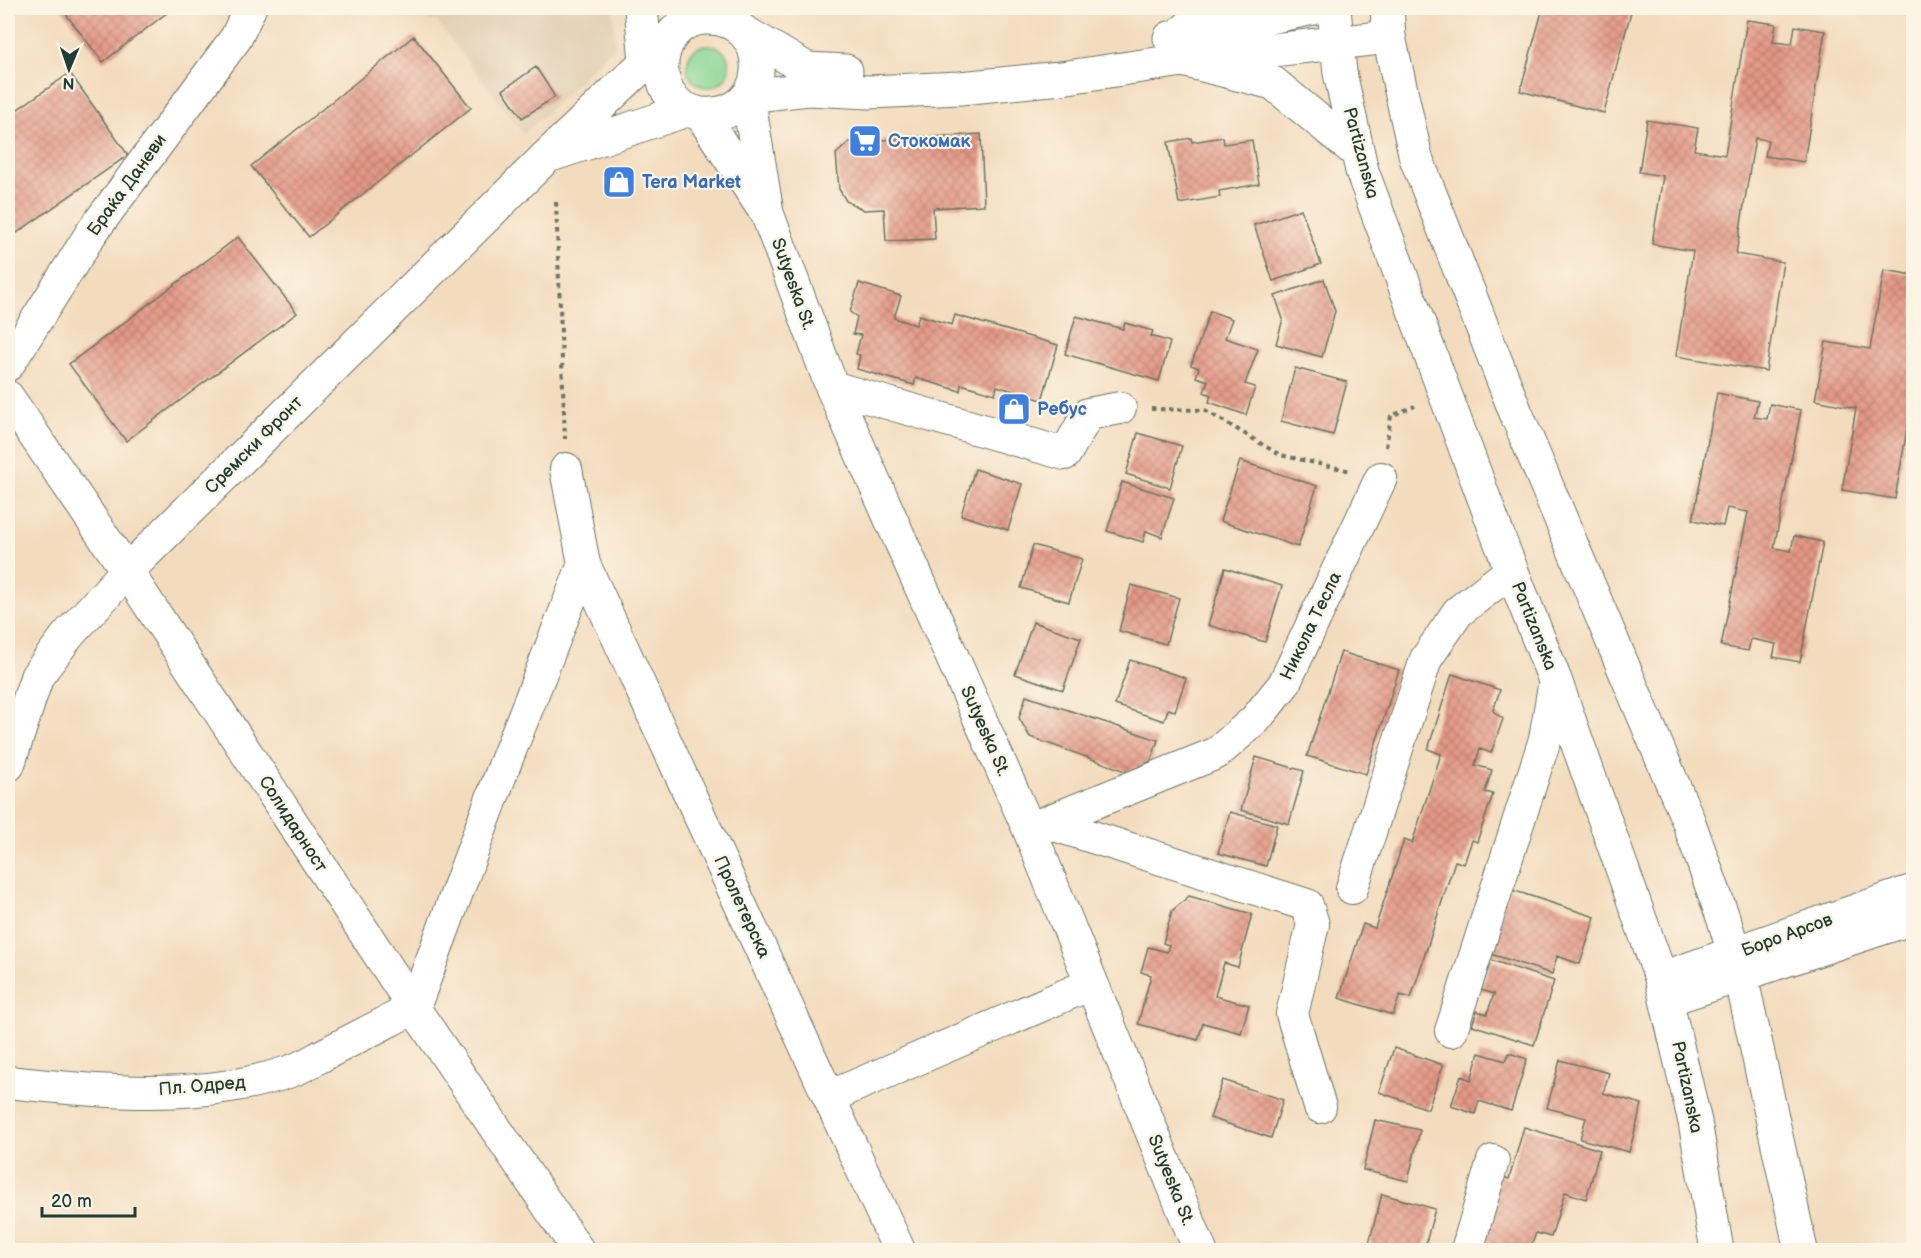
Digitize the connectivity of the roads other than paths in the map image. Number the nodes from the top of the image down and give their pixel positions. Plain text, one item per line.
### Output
1 (250, 8) edge
2 (641, 8) edge
3 (1211, 8) edge
4 (1313, 8) edge
5 (1334, 8) edge
6 (729, 20) edge
7 (1388, 22) edge
8 (1336, 43) junction
9 (1180, 48) junction
10 (656, 52) junction
11 (748, 96) junction
12 (694, 112) junction
13 (1358, 153) junction
14 (547, 156) junction
15 (766, 213) junction
16 (8, 365) edge
17 (832, 387) junction
18 (8, 397) edge
19 (1120, 408) road end
20 (566, 469) road end
21 (1381, 478) road end
22 (584, 564) junction
23 (1512, 570) junction
24 (127, 571) junction
25 (1555, 680) junction
26 (8, 765) edge
27 (1038, 826) junction
28 (1352, 888) dead end
29 (1914, 890) edge
30 (1914, 918) edge
31 (1738, 965) junction
32 (1091, 984) junction
33 (1664, 989) junction
34 (414, 1008) junction
35 (1451, 1031) dead end
36 (9, 1083) edge
37 (828, 1097) junction
38 (1320, 1107) dead end
39 (1493, 1161) dead end
40 (578, 1251) edge
41 (899, 1251) edge
42 (1200, 1251) edge
43 (1467, 1251) edge
44 (1717, 1251) edge
45 (1801, 1251) edge

1 - 16 street, Браќа Даневи
2 - 10 street
3 - 9 street
4 - 9 street
5 - 8 street, Partizanska
6 - 9 street
6 - 10 street
6 - 11 street
7 - 8 street
7 - 31 street
8 - 9 street
8 - 13 street, Partizanska
9 - 11 street
9 - 13 street
10 - 12 street
10 - 14 street, Сремски Фронт
11 - 12 street
11 - 15 street
12 - 14 street
12 - 15 street
13 - 23 street, Partizanska
14 - 24 street, Сремски Фронт
15 - 17 street, Sutyeska St.
17 - 19 street
17 - 27 street, Sutyeska St.
18 - 24 street, Солидарност
20 - 22 street, Пролетерска
21 - 27 street, Никола Тесла
22 - 34 street
22 - 37 street, Пролетерска
23 - 25 street, Partizanska
23 - 28 street
24 - 26 street, Сремски Фронт
24 - 34 street, Солидарност
25 - 33 street, Partizanska
25 - 35 street
27 - 32 street, Sutyeska St.
27 - 38 street
29 - 31 street, Боро Арсов
30 - 31 street, Боро Арсов
31 - 33 street, Боро Арсов
31 - 45 street
32 - 37 street
32 - 42 street, Sutyeska St.
33 - 44 street, Partizanska
34 - 36 street, Пл. Одред
34 - 40 street, Солидарност
37 - 41 street, Пролетерска
39 - 43 street

